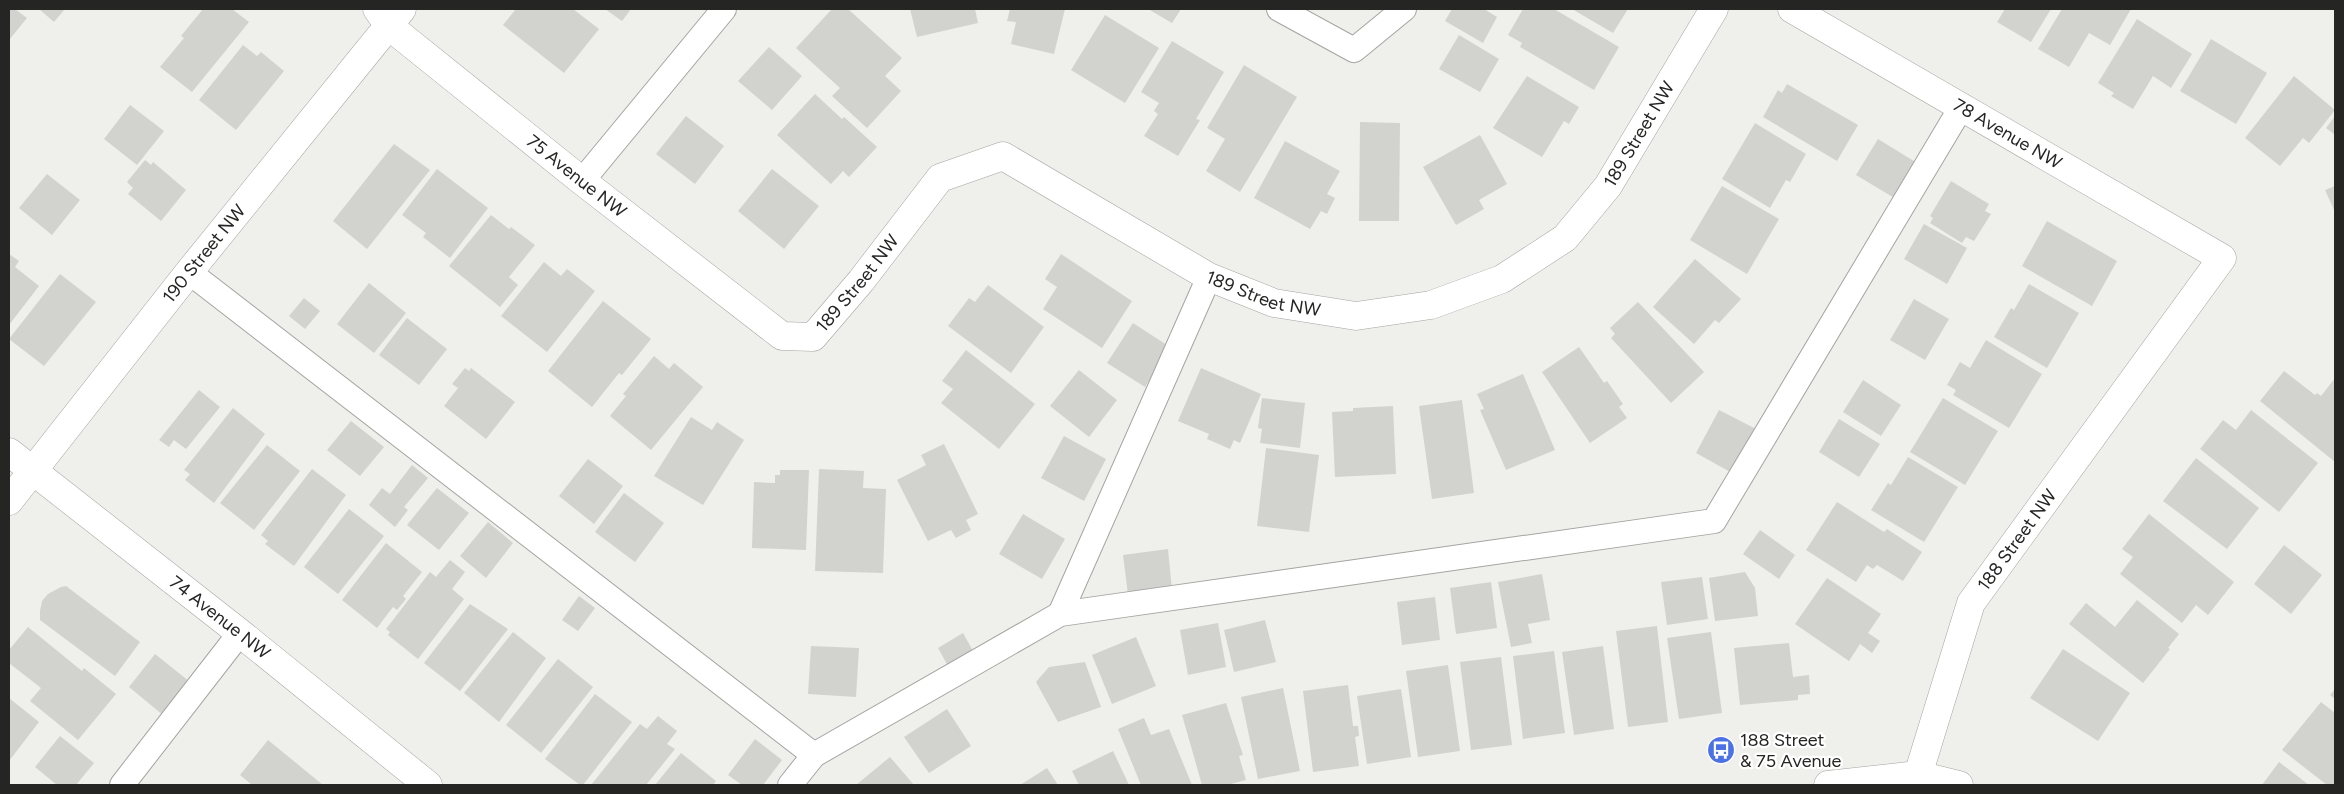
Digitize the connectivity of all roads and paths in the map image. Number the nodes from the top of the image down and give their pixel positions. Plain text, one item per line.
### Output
1 (724, 9) edge
2 (1279, 9) edge
3 (1404, 9) edge
4 (1714, 9) edge
5 (1792, 9) edge
6 (389, 14) edge
7 (1962, 106) junction
8 (582, 181) junction
9 (2222, 258) joint
10 (189, 272) junction
11 (1209, 277) junction
12 (782, 336) joint
13 (9, 452) edge
14 (33, 470) junction
15 (9, 501) edge
16 (1060, 614) junction
17 (240, 634) junction
18 (814, 755) junction
19 (1918, 775) junction
20 (122, 785) edge
21 (428, 785) edge
22 (790, 785) edge
23 (1828, 785) edge
24 (1959, 785) edge

1 - 8 lane
2 - 3 lane
4 - 11 street, 189 Street NW
5 - 7 street, 78 Avenue NW
6 - 8 street, 75 Avenue NW
6 - 10 street, 190 Street NW
7 - 9 street, 78 Avenue NW
7 - 16 lane
8 - 12 street, 75 Avenue NW
9 - 19 street, 188 Street NW
10 - 14 street, 190 Street NW
10 - 18 lane
11 - 12 street, 189 Street NW
11 - 16 lane
13 - 14 street, 74 Avenue NW
14 - 15 street, 190 Street NW
14 - 17 street, 74 Avenue NW
16 - 18 lane
17 - 20 lane
17 - 21 street, 74 Avenue NW
18 - 22 lane
19 - 23 street
19 - 24 street

